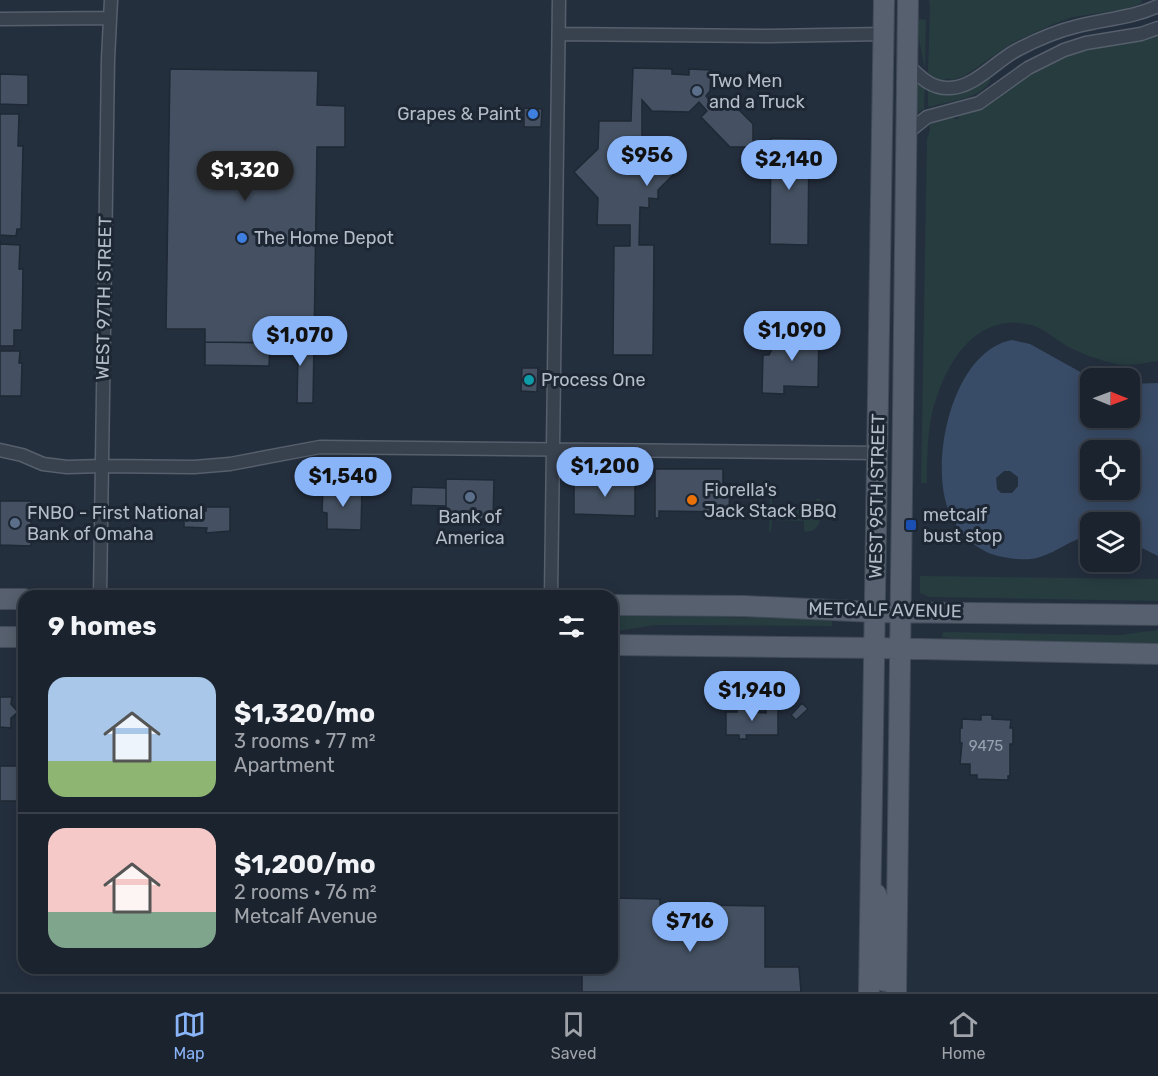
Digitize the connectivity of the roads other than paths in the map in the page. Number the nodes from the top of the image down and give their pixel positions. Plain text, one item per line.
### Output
1 (111, 0) edge
2 (560, 0) edge
3 (884, 0) edge
4 (908, 0) edge
5 (1158, 6) edge
6 (110, 18) junction
7 (0, 19) edge
8 (1158, 28) edge
9 (559, 34) junction
10 (883, 34) junction
11 (1006, 57) junction
12 (907, 64) junction
13 (1017, 75) junction
14 (906, 134) junction
15 (0, 450) edge
16 (552, 450) junction
17 (878, 453) junction
18 (102, 466) junction
19 (100, 590) edge
20 (551, 590) edge
21 (0, 598) edge
22 (18, 599) edge
23 (618, 605) edge
24 (875, 612) junction
25 (901, 612) junction
26 (1158, 615) edge
27 (0, 637) edge
28 (18, 637) edge
29 (618, 645) edge
30 (874, 648) junction
31 (901, 648) junction
32 (1158, 654) edge
33 (869, 881) junction
34 (868, 992) edge
35 (886, 992) edge
36 (896, 992) edge

1 - 6 street, WEST 97TH STREET
2 - 9 street
3 - 10 main road, WEST 95TH STREET
4 - 12 main road, WEST 95TH STREET
5 - 11 street
6 - 7 street
6 - 18 street, WEST 97TH STREET
8 - 13 street
9 - 10 street
9 - 16 street
10 - 17 main road, WEST 95TH STREET
11 - 12 street
11 - 13 street
12 - 14 main road, WEST 95TH STREET
13 - 14 street
14 - 25 main road, WEST 95TH STREET
15 - 18 street
16 - 17 street
16 - 18 street
16 - 20 street
17 - 24 main road, WEST 95TH STREET
18 - 19 street, WEST 97TH STREET
21 - 22 main road
23 - 24 main road, METCALF AVENUE
24 - 25 main road, METCALF AVENUE
24 - 30 main road, WEST 95TH STREET
25 - 26 main road, METCALF AVENUE
25 - 31 main road, WEST 95TH STREET
27 - 28 main road
29 - 30 main road, METCALF AVENUE
30 - 31 main road, METCALF AVENUE
30 - 33 main road, WEST 95TH STREET
31 - 32 main road, METCALF AVENUE
31 - 36 main road, WEST 95TH STREET
33 - 34 main road, WEST 95TH STREET
33 - 35 main road

